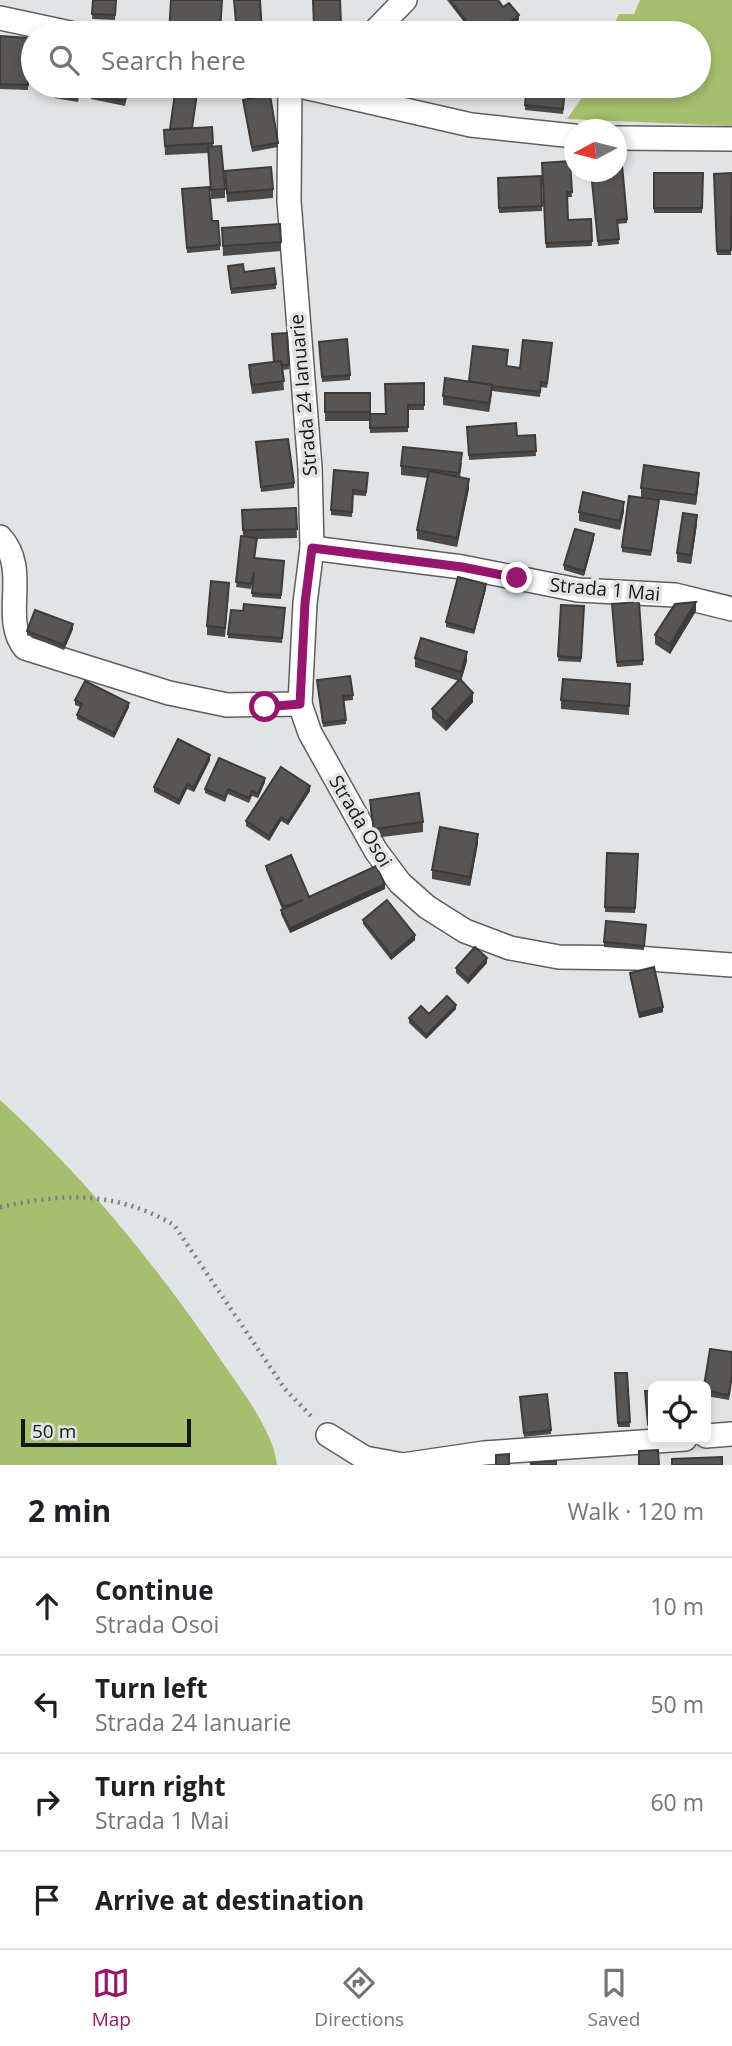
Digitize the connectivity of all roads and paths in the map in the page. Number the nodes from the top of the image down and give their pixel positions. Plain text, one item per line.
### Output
1 (405, 0) edge
2 (0, 18) edge
3 (385, 21) edge
4 (21, 22) edge
5 (290, 98) edge
6 (374, 98) edge
7 (564, 135) edge
8 (627, 138) edge
9 (732, 139) edge
10 (0, 537) edge
11 (312, 548) junction
12 (732, 609) edge
13 (8, 646) edge
14 (300, 704) junction
15 (732, 965) edge
16 (0, 1207) edge
17 (732, 1434) edge
18 (328, 1435) joint
19 (711, 1436) edge
20 (648, 1442) edge

1 - 3 street
2 - 4 street
5 - 11 street, Strada 24 Ianuarie
6 - 7 street
8 - 9 street
10 - 13 street
11 - 12 street, Strada 1 Mai
11 - 14 street, Strada 24 Ianuarie
13 - 14 street
14 - 15 street, Strada Osoi
16 - 18 path
17 - 19 street
18 - 20 street

